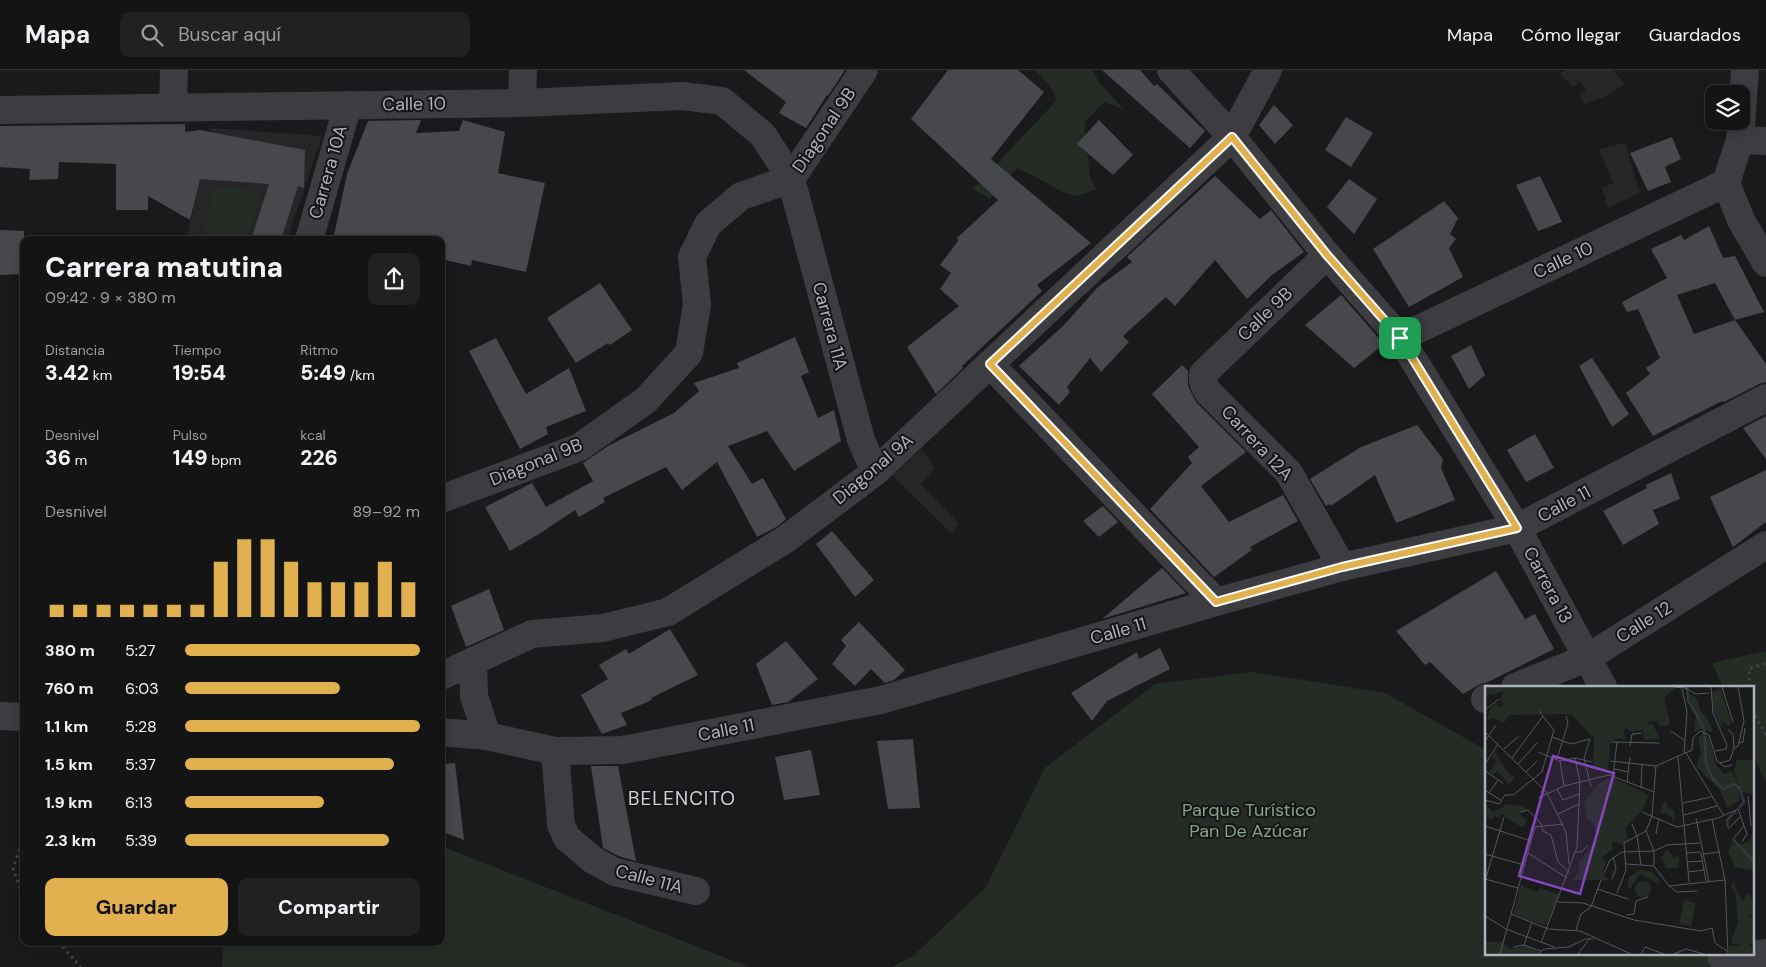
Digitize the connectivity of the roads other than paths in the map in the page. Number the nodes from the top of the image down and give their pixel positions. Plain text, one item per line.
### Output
1 (174, 70) edge
2 (523, 70) edge
3 (864, 70) edge
4 (1171, 70) edge
5 (1268, 70) edge
6 (1745, 70) edge
7 (522, 102) junction
8 (348, 105) junction
9 (173, 107) junction
10 (0, 110) edge
11 (1232, 137) junction
12 (1753, 140) edge
13 (791, 179) junction
14 (1726, 183) junction
15 (310, 236) edge
16 (1327, 255) junction
17 (1766, 263) edge
18 (1400, 338) junction
19 (990, 364) junction
20 (1203, 374) joint
21 (1766, 398) edge
22 (875, 472) junction
23 (445, 498) edge
24 (1517, 528) junction
25 (1766, 545) edge
26 (1342, 567) junction
27 (1216, 602) junction
28 (1587, 658) junction
29 (473, 661) junction
30 (445, 674) edge
31 (1517, 686) edge
32 (1602, 686) edge
33 (0, 716) edge
34 (20, 717) edge
35 (445, 732) edge
36 (487, 736) junction
37 (555, 751) junction
38 (696, 892) dead end
39 (1766, 953) edge
40 (1722, 960) edge

1 - 9 street
2 - 7 street
3 - 13 street, Diagonal 9B
4 - 11 street, Carrera 13
5 - 11 street
6 - 12 street
7 - 8 street, Calle 10
7 - 13 street, Calle 10
8 - 9 street, Calle 10
8 - 15 street, Carrera 10A
9 - 10 street, Calle 10
11 - 16 street, Carrera 13
11 - 19 street, Diagonal 9A
12 - 14 street
13 - 22 street, Carrera 11A
13 - 23 street, Diagonal 9B
14 - 17 street
14 - 18 street, Calle 10
16 - 18 street, Carrera 13
16 - 20 street, Calle 9B
18 - 24 street, Carrera 13
19 - 22 street, Diagonal 9A
19 - 27 street
20 - 26 street, Carrera 12A
21 - 24 street, Calle 11
22 - 29 street, Diagonal 9A
24 - 26 street, Calle 11
24 - 28 street, Carrera 13
25 - 28 street, Calle 12
26 - 27 street, Calle 11
27 - 37 street, Calle 11
28 - 31 street, Calle 12
28 - 32 street, Carrera 13
29 - 30 street, Diagonal 9A
29 - 36 street
33 - 34 street
35 - 36 street, Calle 11
36 - 37 street, Calle 11
37 - 38 street, Calle 11A
39 - 40 street

